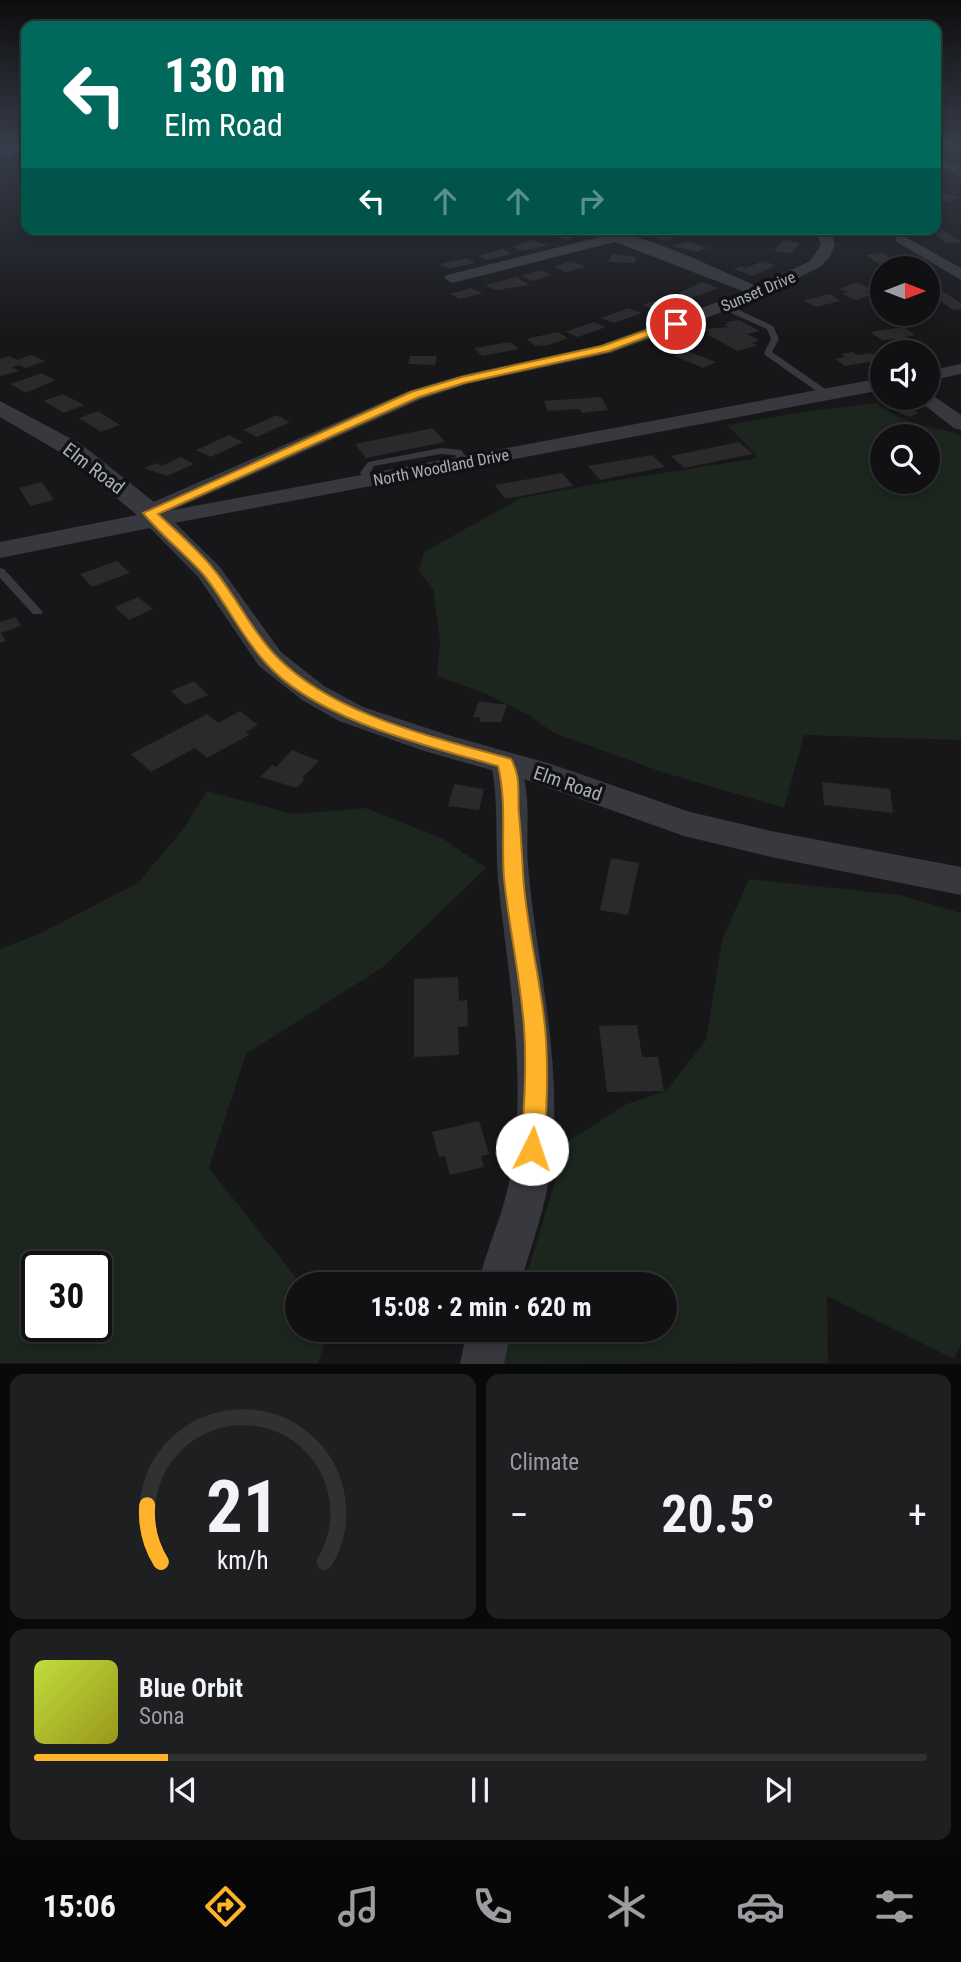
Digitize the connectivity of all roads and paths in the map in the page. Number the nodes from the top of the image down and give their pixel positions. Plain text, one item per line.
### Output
1 (610, 235) edge
2 (825, 235) edge
3 (616, 237) junction
4 (902, 239) dead end
5 (961, 275) edge
6 (452, 278) dead end
7 (758, 292) junction
8 (723, 306) junction
9 (961, 369) edge
10 (940, 373) edge
11 (870, 386) edge
12 (828, 394) junction
13 (0, 408) edge
14 (940, 408) edge
15 (961, 424) edge
16 (153, 516) junction
17 (0, 550) edge
18 (0, 572) edge
19 (37, 612) dead end
20 (505, 763) junction
21 (961, 881) edge
22 (502, 1272) edge
23 (486, 1342) edge
24 (482, 1363) edge

1 - 3 street
2 - 7 street, Sunset Drive
3 - 6 street
3 - 7 street
4 - 5 street
7 - 8 street, Sunset Drive
8 - 12 lane
8 - 16 street, Sunset Drive
9 - 10 street
11 - 12 street, North Woodland Drive
12 - 16 street, North Woodland Drive
13 - 16 street, Elm Road
14 - 15 street
16 - 17 street, North Woodland Drive
16 - 20 street, Elm Road
18 - 19 lane
20 - 21 street, Elm Road
20 - 22 street
23 - 24 street

